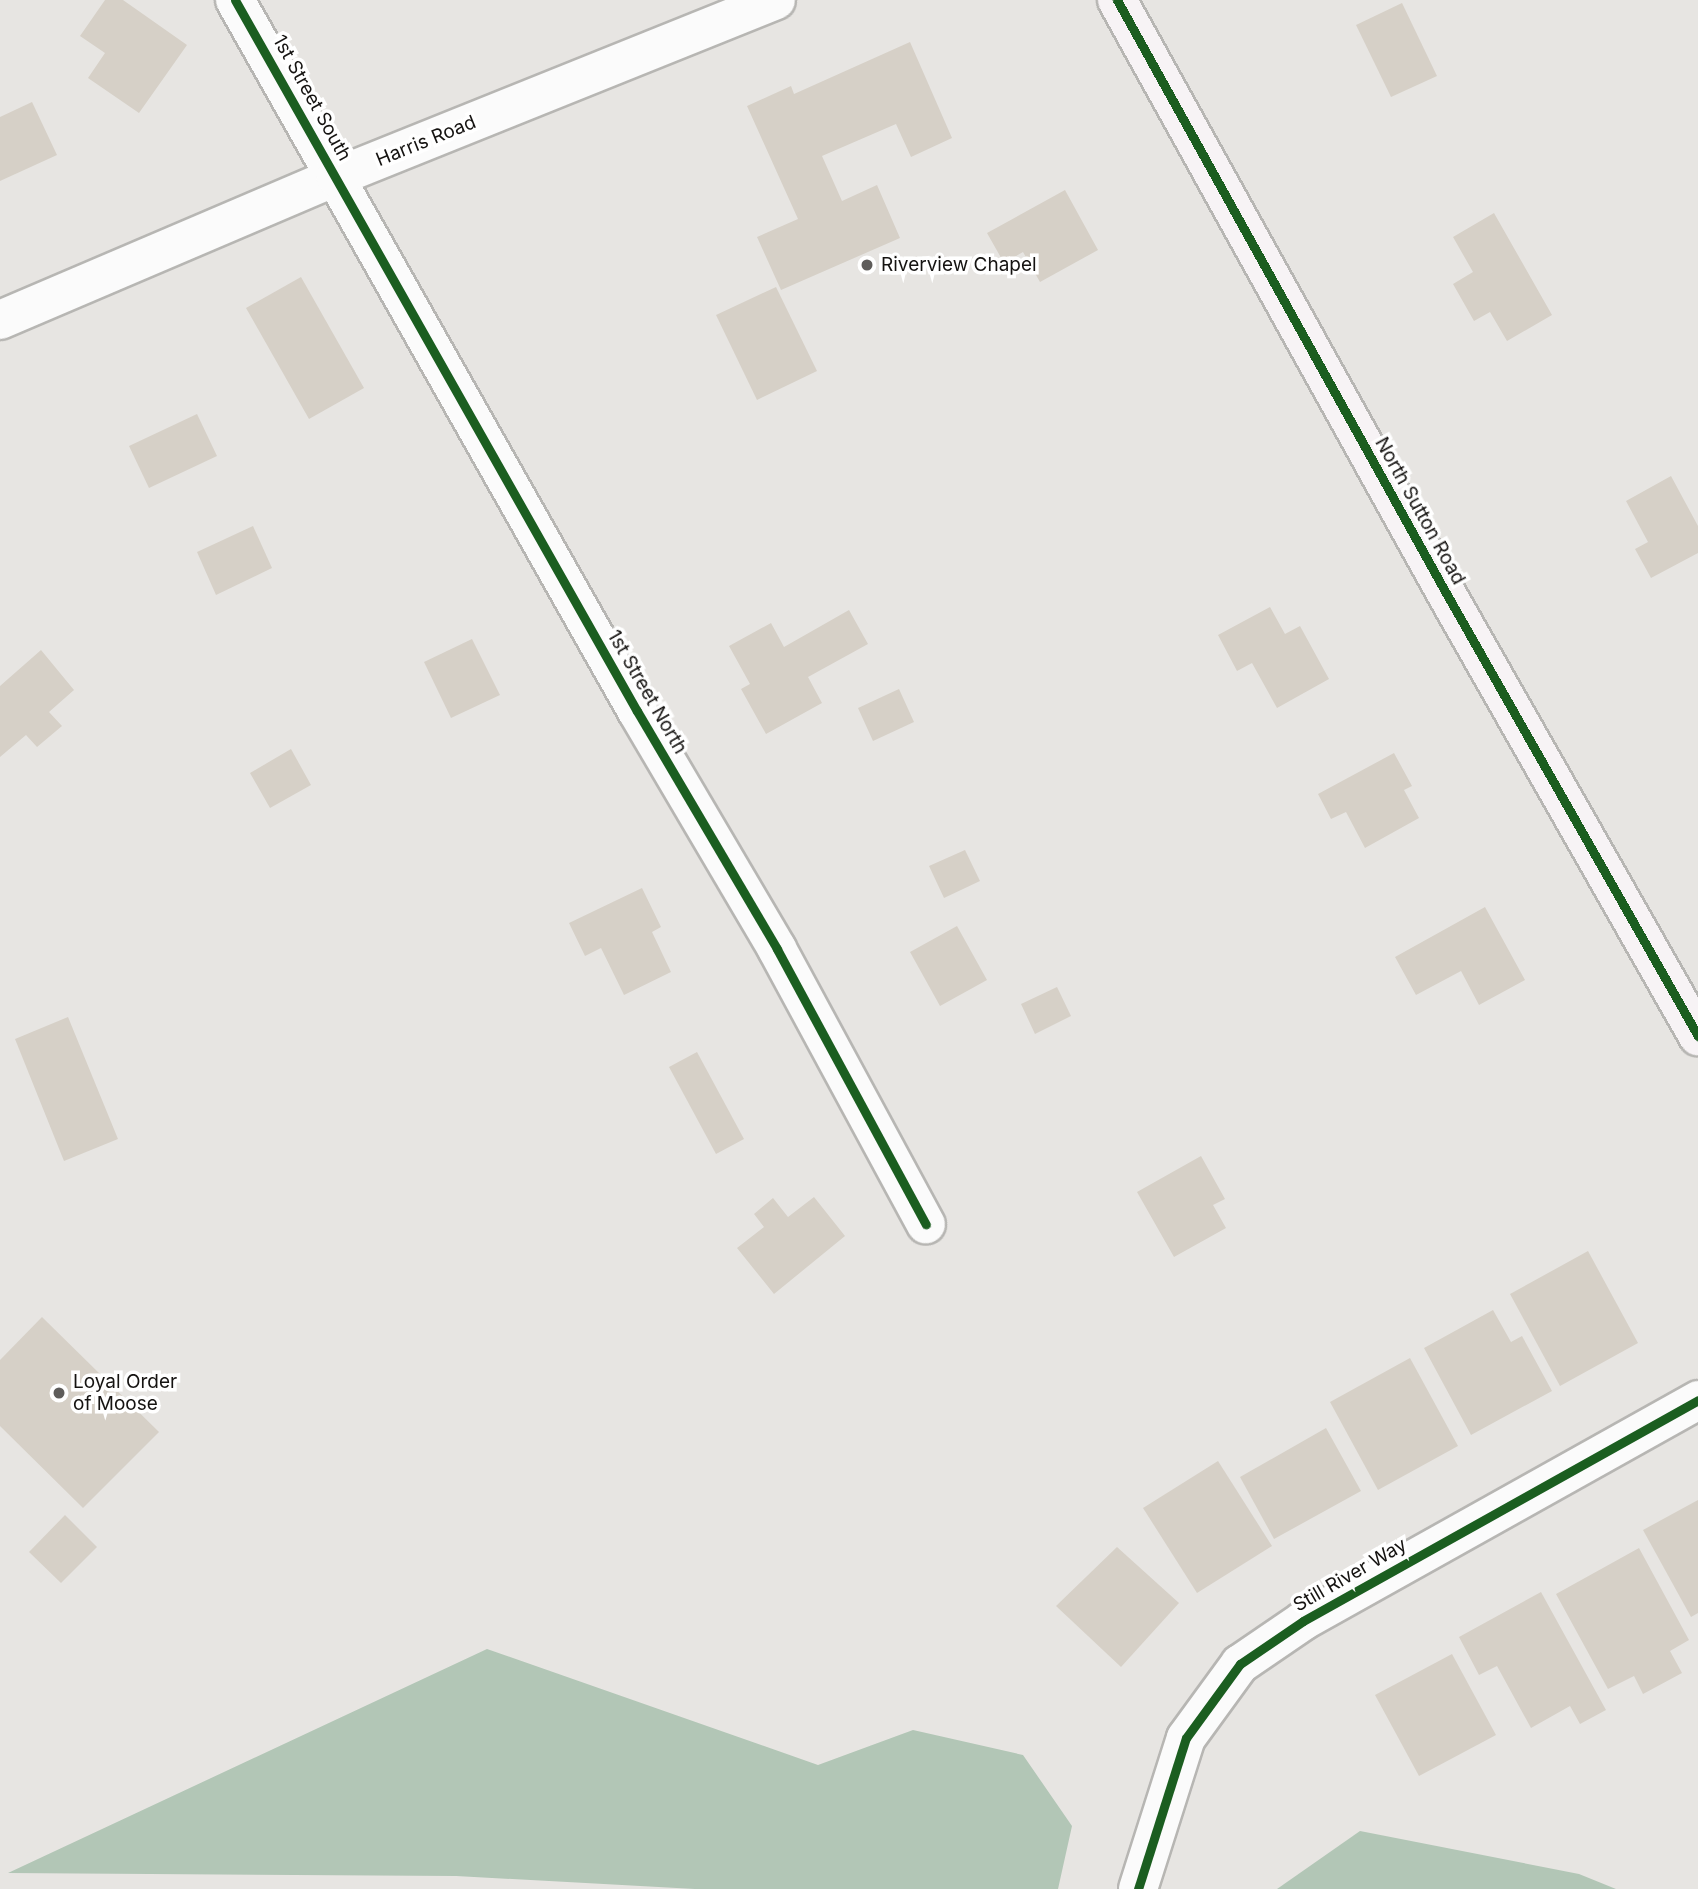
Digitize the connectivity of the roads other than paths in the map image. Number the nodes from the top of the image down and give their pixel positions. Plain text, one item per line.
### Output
1 (235, 0) edge
2 (776, 0) edge
3 (1117, 0) edge
4 (336, 177) junction
5 (0, 320) edge
6 (1698, 1036) edge
7 (926, 1224) dead end
8 (1698, 1400) edge
9 (1138, 1889) edge

1 - 4 street, 1st Street South
2 - 4 street, Harris Road
3 - 6 main road, North Sutton Road
4 - 5 street, Harris Road
4 - 7 street, 1st Street North
8 - 9 street, Still River Way

